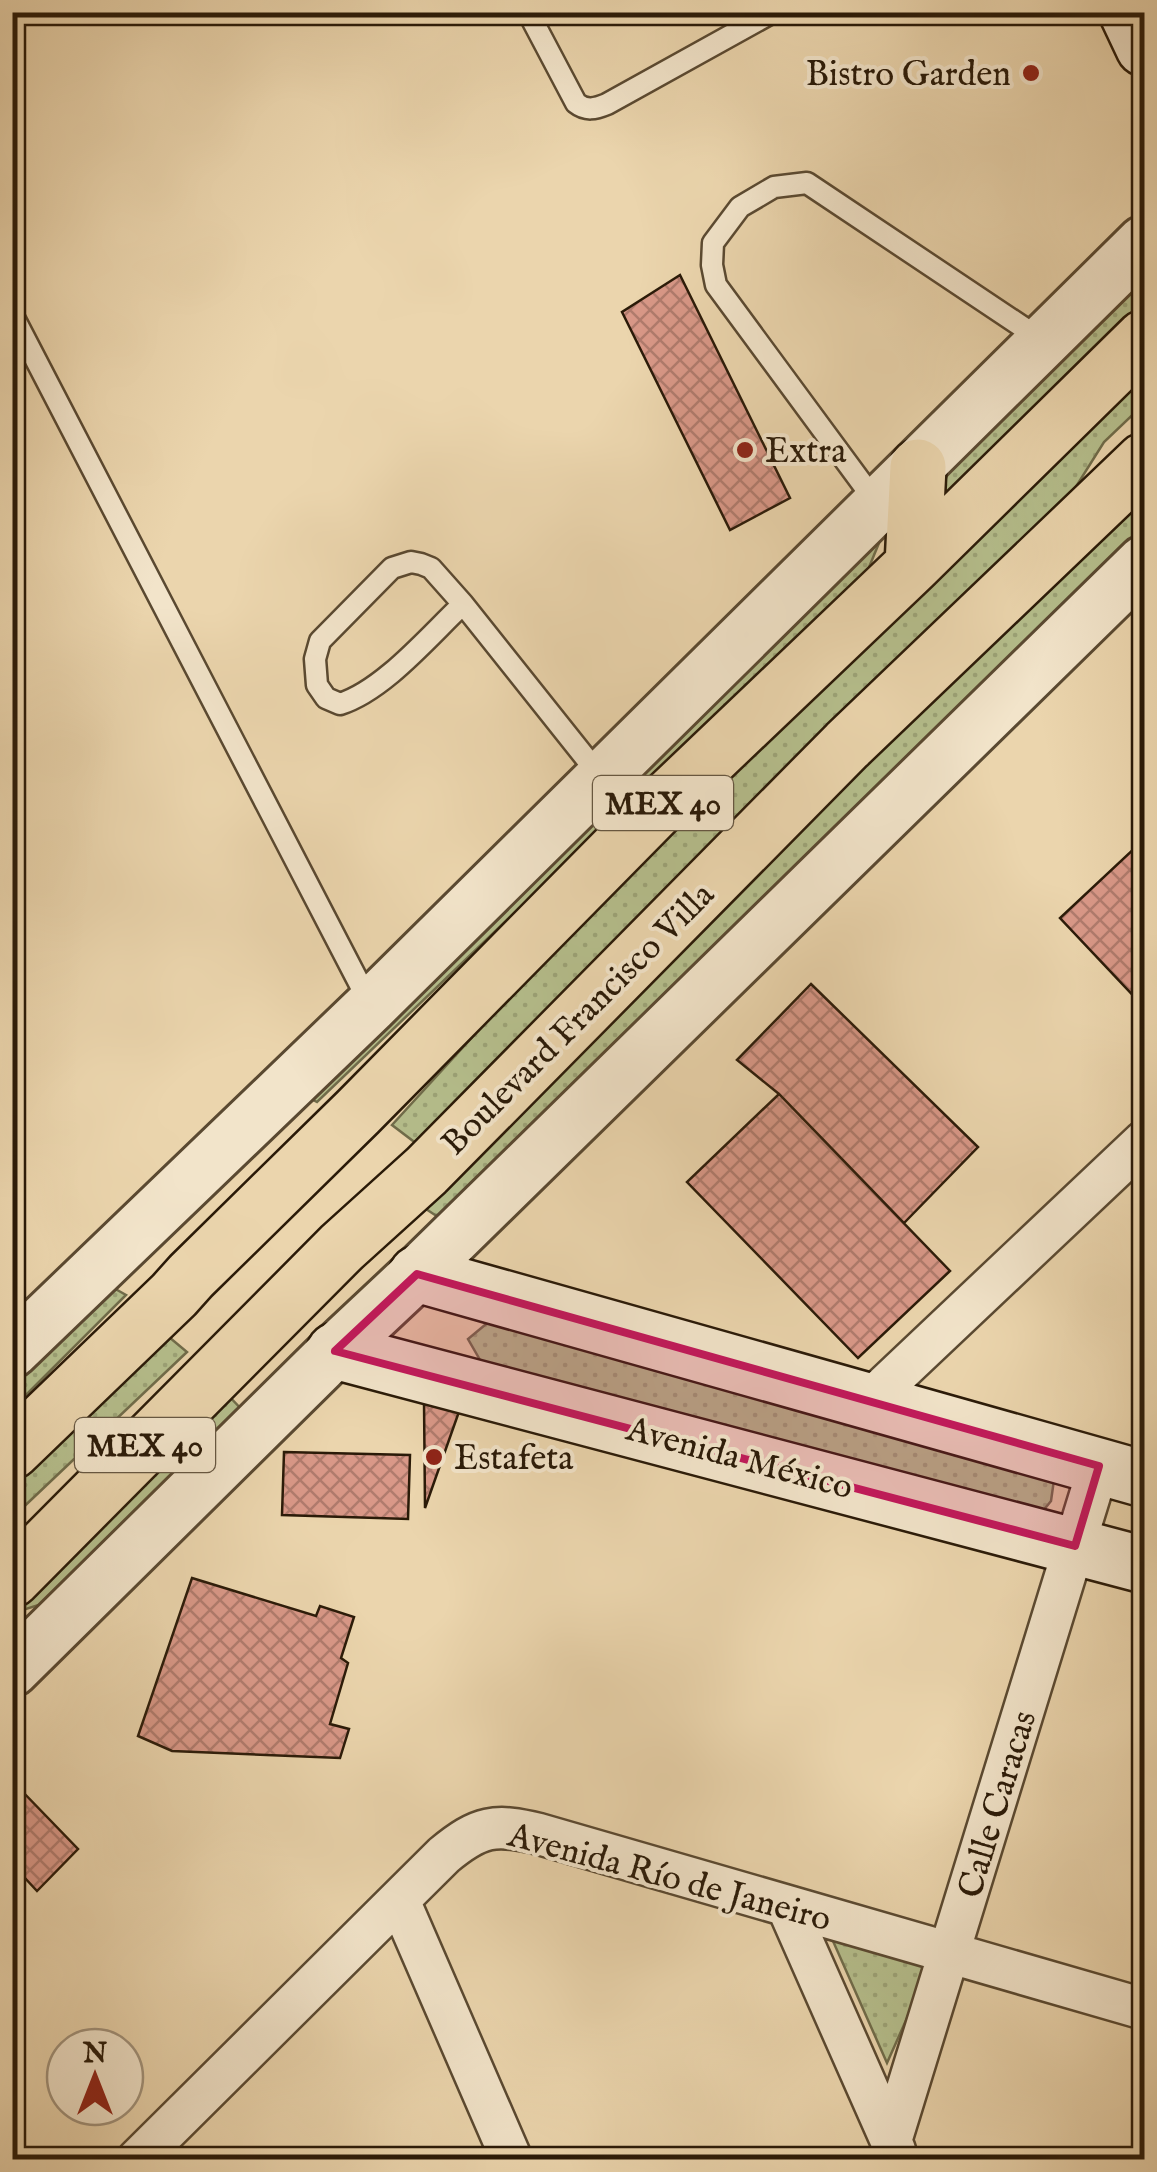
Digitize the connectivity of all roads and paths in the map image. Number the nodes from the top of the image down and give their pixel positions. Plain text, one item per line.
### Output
1 (528, 12) edge
2 (773, 12) edge
3 (1127, 12) edge
4 (1144, 48) edge
5 (1144, 242) edge
6 (12, 314) edge
7 (1144, 338) edge
8 (1043, 342) junction
9 (1144, 462) edge
10 (918, 467) junction
11 (878, 506) junction
12 (1144, 562) edge
13 (913, 566) junction
14 (463, 604) junction
15 (602, 778) junction
16 (371, 1006) junction
17 (1144, 1141) edge
18 (416, 1274) junction
19 (335, 1350) junction
20 (12, 1351) edge
21 (870, 1400) junction
22 (12, 1451) edge
23 (1122, 1472) edge
24 (1075, 1546) junction
25 (1144, 1565) edge
26 (12, 1579) edge
27 (12, 1670) edge
28 (399, 1900) junction
29 (788, 1906) junction
30 (950, 1952) junction
31 (1144, 2010) edge
32 (895, 2150) edge
33 (137, 2160) edge
34 (512, 2160) edge

1 - 2 lane
3 - 4 main road
5 - 8 street
6 - 16 lane
7 - 13 main road, MEX 40
8 - 10 street
8 - 11 lane
9 - 26 main road, Boulevard Francisco Villa / MEX 40
10 - 11 street
10 - 13 main road
11 - 15 street
12 - 18 street, Boulevard Francisco Villa
13 - 22 main road, MEX 40
14 - 14 lane
14 - 15 lane
15 - 16 street
16 - 20 street
17 - 21 street
18 - 19 street, Boulevard Francisco Villa
18 - 21 main road
19 - 24 main road, Avenida México
19 - 27 street, Boulevard Francisco Villa
21 - 23 main road
23 - 24 street, Calle Caracas
24 - 25 main road, Avenida México
24 - 30 street, Calle Caracas
28 - 29 street, Avenida Río de Janeiro
28 - 33 street, Avenida Río de Janeiro
28 - 34 street
29 - 30 street, Avenida Río de Janeiro
29 - 32 street
30 - 31 street, Avenida Río de Janeiro
30 - 32 street, Calle Caracas

